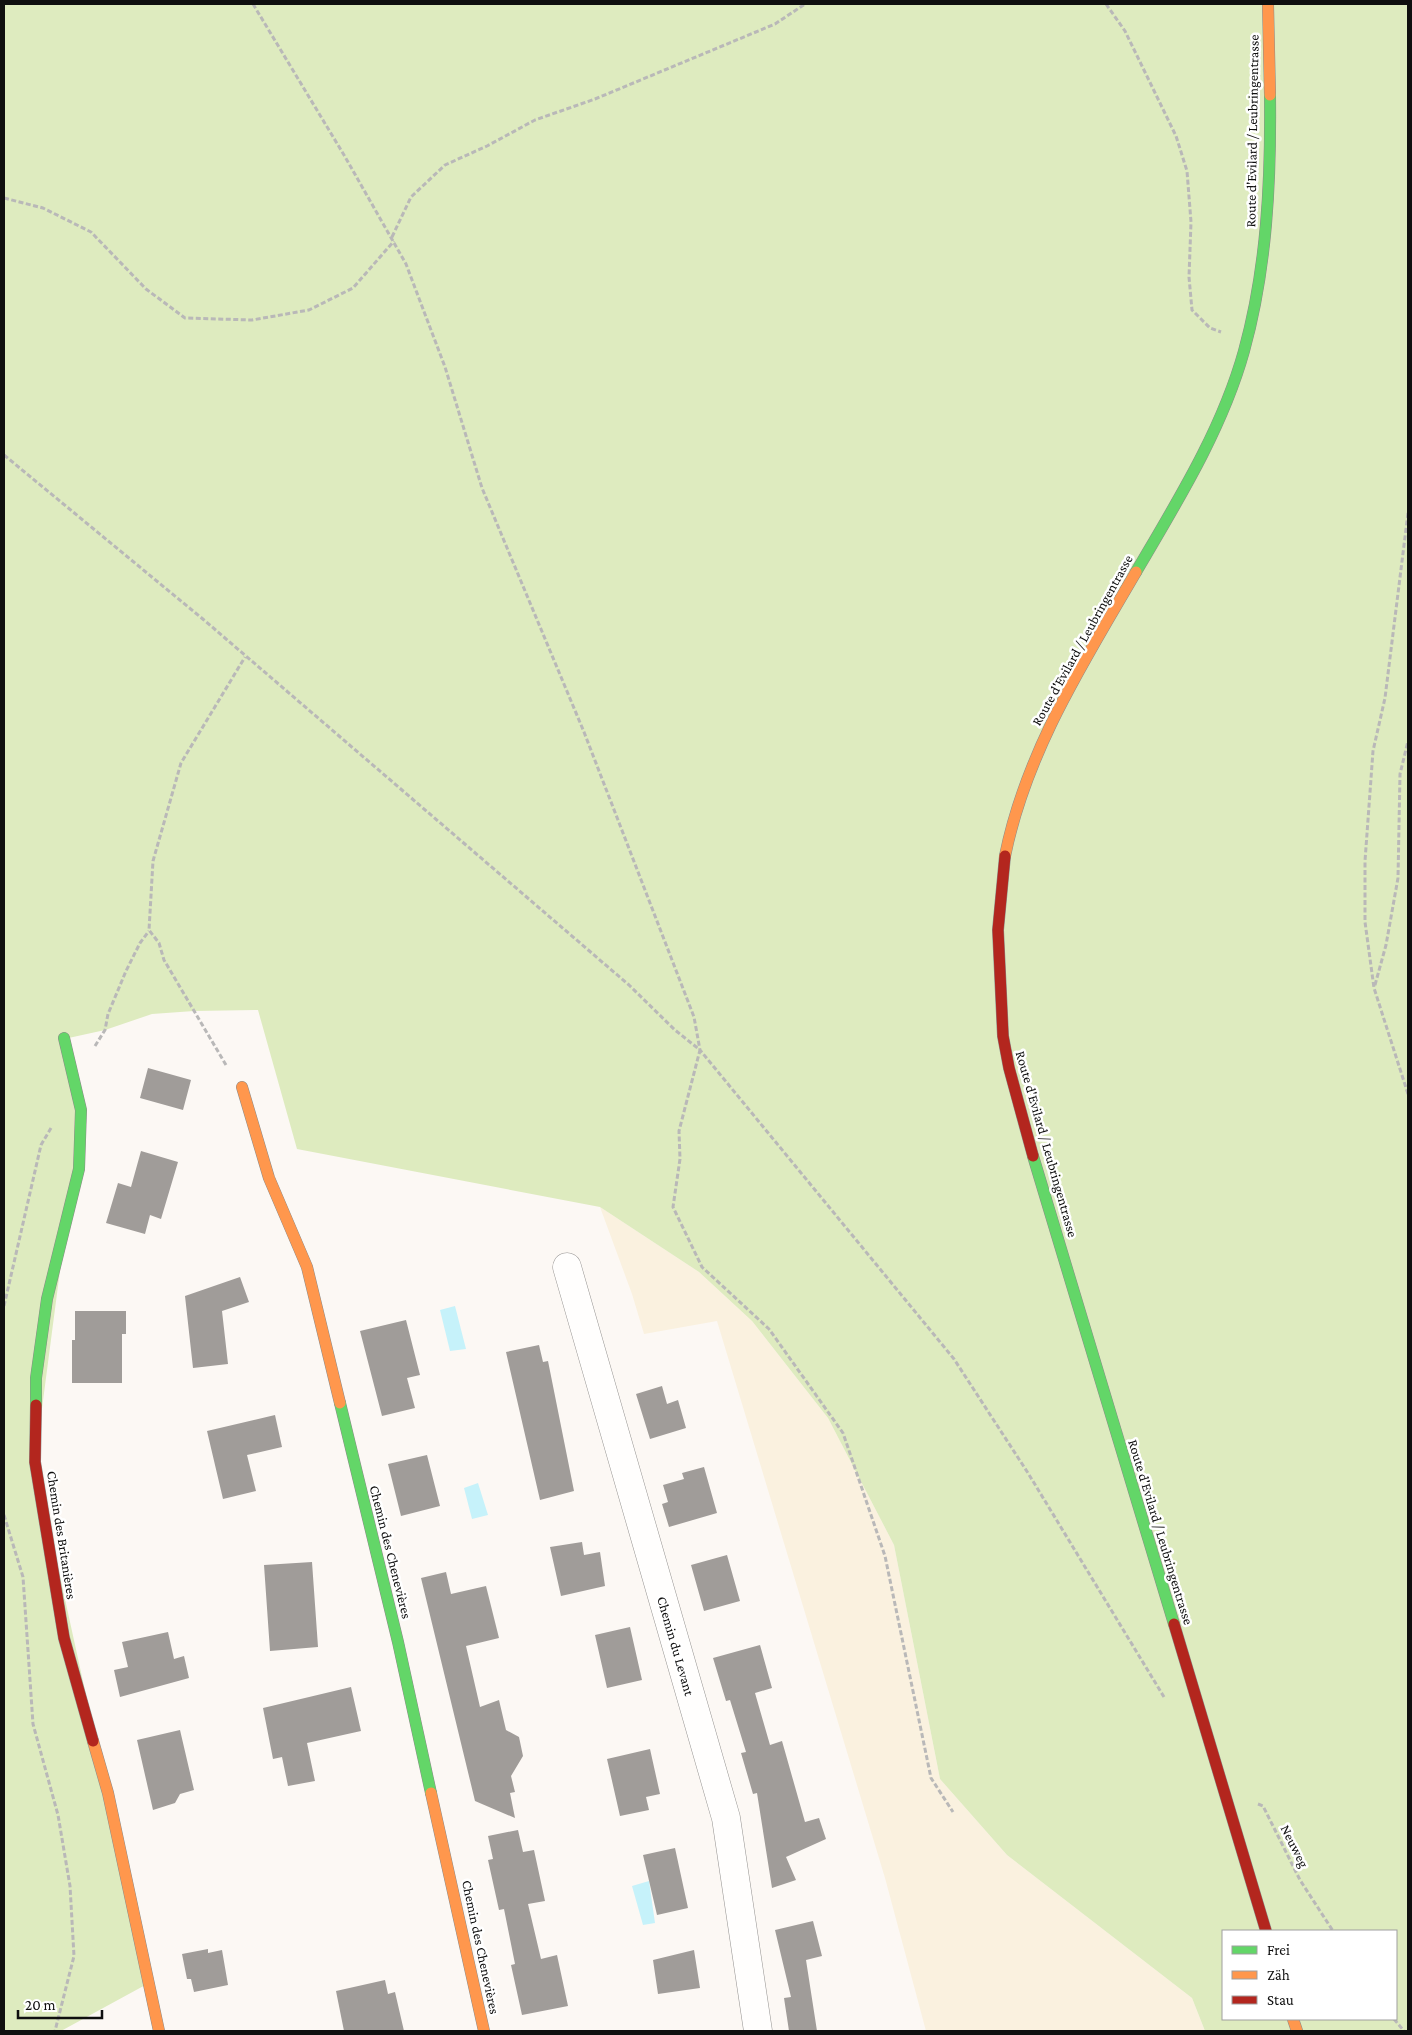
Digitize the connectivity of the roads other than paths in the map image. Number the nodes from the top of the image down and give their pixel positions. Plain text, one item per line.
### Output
1 (1268, 4) edge
2 (64, 1038) dead end
3 (242, 1088) road end
4 (567, 1267) dead end
5 (1266, 1930) edge
6 (159, 2031) edge
7 (484, 2031) edge
8 (758, 2031) edge

1 - 5 street, Route d'Evilard / Leubringentrasse
2 - 6 street, Chemin des Britanières
3 - 7 street, Chemin des Chenevières
4 - 8 street, Chemin du Levant

